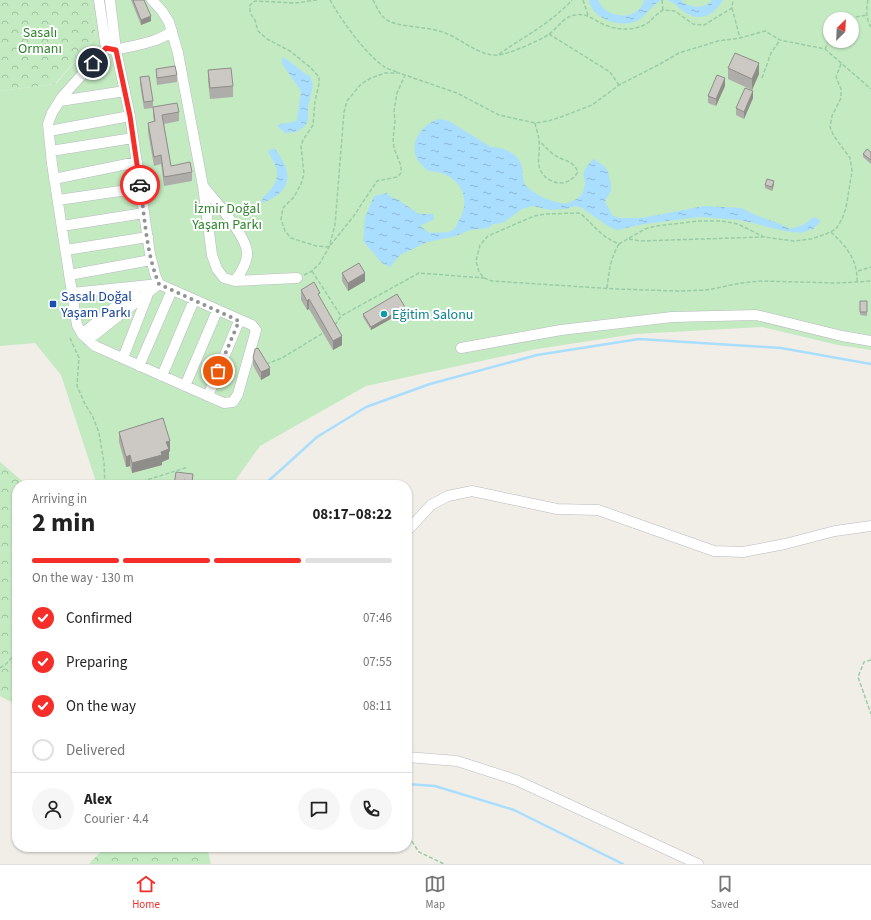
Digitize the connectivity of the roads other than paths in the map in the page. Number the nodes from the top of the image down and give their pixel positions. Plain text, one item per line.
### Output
1 (99, 0) edge
2 (110, 0) edge
3 (152, 0) edge
4 (172, 31) junction
5 (106, 48) junction
6 (116, 50) junction
7 (125, 91) junction
8 (60, 101) junction
9 (130, 116) junction
10 (49, 131) junction
11 (133, 138) junction
12 (51, 151) junction
13 (137, 162) junction
14 (54, 179) junction
15 (203, 186) junction
16 (141, 188) junction
17 (58, 200) junction
18 (144, 213) junction
19 (62, 226) junction
20 (148, 237) junction
21 (66, 250) junction
22 (151, 260) junction
23 (70, 275) junction
24 (297, 278) road end
25 (235, 282) junction
26 (159, 284) junction
27 (140, 286) junction
28 (172, 290) junction
29 (72, 293) junction
30 (148, 294) junction
31 (194, 300) junction
32 (217, 311) junction
33 (239, 321) junction
34 (85, 337) junction
35 (871, 340) edge
36 (461, 348) dead end
37 (123, 358) junction
38 (139, 366) junction
39 (162, 376) junction
40 (185, 386) junction
41 (208, 396) junction
42 (412, 526) edge
43 (871, 526) edge
44 (412, 757) edge
45 (698, 864) edge

1 - 5 street
2 - 6 street
3 - 4 street
4 - 6 street
4 - 15 street
5 - 6 street
5 - 8 street
6 - 7 street
7 - 8 street
7 - 9 street
8 - 10 street
9 - 10 street
9 - 11 street
10 - 12 street
11 - 12 street
11 - 13 street
12 - 14 street
13 - 14 street
13 - 16 street
14 - 17 street
15 - 25 street
15 - 25 street
16 - 17 street
16 - 18 street
17 - 19 street
18 - 19 street
18 - 20 street
19 - 21 street
20 - 21 street
20 - 22 street
21 - 23 street
22 - 23 street
22 - 26 street
23 - 29 street
24 - 25 street
26 - 27 street
26 - 28 street
26 - 30 street
27 - 29 street
27 - 34 street
28 - 31 street
28 - 38 street
29 - 34 street
30 - 34 street
30 - 37 street
31 - 32 street
31 - 39 street
32 - 33 street
32 - 40 street
33 - 41 street
33 - 41 street
34 - 37 street
35 - 36 street
37 - 38 street
38 - 39 street
39 - 40 street
40 - 41 street
42 - 43 street
44 - 45 street

